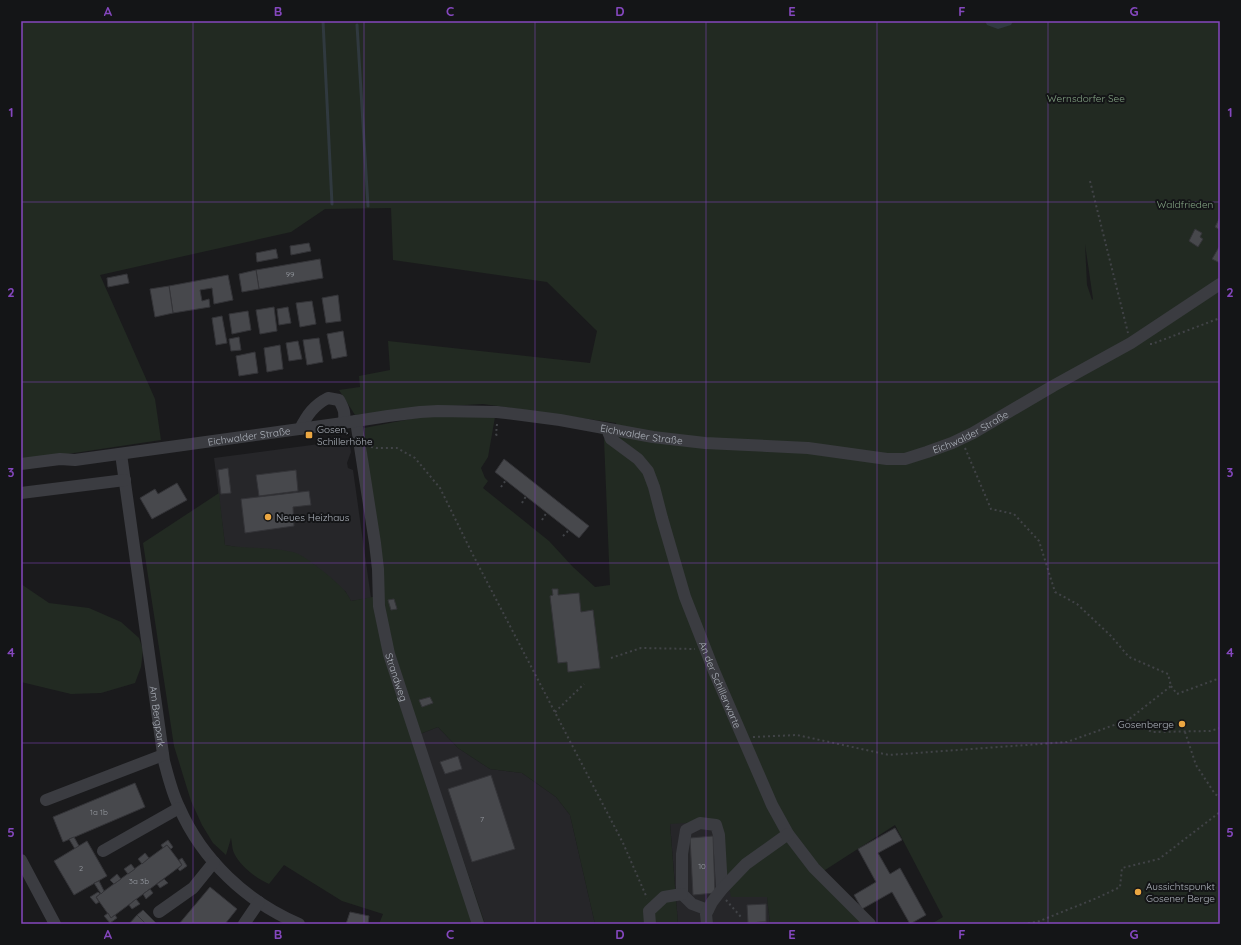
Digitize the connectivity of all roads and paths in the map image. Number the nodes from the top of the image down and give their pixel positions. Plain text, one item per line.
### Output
1 (1090, 181) dead end
2 (1220, 284) edge
3 (1220, 318) edge
4 (1131, 343) junction
5 (497, 412) junction
6 (356, 421) junction
7 (343, 424) junction
8 (300, 429) junction
9 (607, 429) junction
10 (498, 438) dead end
11 (961, 438) junction
12 (360, 443) junction
13 (121, 454) junction
14 (21, 464) edge
15 (125, 480) junction
16 (506, 480) dead end
17 (501, 486) dead end
18 (21, 493) edge
19 (526, 496) dead end
20 (522, 503) dead end
21 (547, 512) dead end
22 (542, 520) dead end
23 (569, 530) dead end
24 (563, 536) dead end
25 (706, 650) junction
26 (611, 658) dead end
27 (1220, 678) edge
28 (584, 684) dead end
29 (1171, 686) junction
30 (555, 712) junction
31 (1128, 720) junction
32 (1220, 728) edge
33 (1185, 732) junction
34 (742, 738) junction
35 (163, 755) junction
36 (1220, 797) edge
37 (46, 800) dead end
38 (179, 808) junction
39 (1220, 812) edge
40 (788, 834) junction
41 (103, 851) dead end
42 (21, 860) edge
43 (214, 862) junction
44 (721, 891) junction
45 (682, 894) junction
46 (259, 902) junction
47 (708, 910) junction
48 (650, 911) junction
49 (159, 912) dead end
50 (741, 917) dead end
51 (55, 924) edge
52 (244, 924) edge
53 (299, 924) edge
54 (478, 924) edge
55 (650, 924) edge
56 (707, 924) edge
57 (870, 924) edge
58 (1023, 924) edge

1 - 4 path
2 - 4 street, Eichwalder Straße
3 - 4 path
4 - 11 street, Eichwalder Straße
5 - 6 street, Eichwalder Straße
5 - 9 street, Eichwalder Straße
5 - 10 path
6 - 7 street, Eichwalder Straße
6 - 12 street, Strandweg
7 - 8 street, Eichwalder Straße
7 - 8 street
8 - 13 street, Eichwalder Straße
9 - 11 street, Eichwalder Straße
9 - 25 street, An der Schillerwarte
11 - 29 path
12 - 30 path
12 - 54 street, Strandweg
13 - 14 street, Eichwalder Straße
13 - 15 street, Am Bergpark
15 - 18 street
15 - 35 street, Am Bergpark
16 - 17 path
19 - 20 path
21 - 22 path
23 - 24 path
25 - 26 path
25 - 34 street, An der Schillerwarte
27 - 29 path
28 - 30 path
29 - 31 path
30 - 48 path
31 - 33 path
31 - 34 path
32 - 33 path
33 - 36 path
34 - 40 street, An der Schillerwarte
35 - 37 street
35 - 38 street, Am Bergpark
38 - 41 street
38 - 43 street, Am Bergpark
39 - 58 path
40 - 44 street
40 - 57 street, An der Schillerwarte
42 - 51 street
43 - 46 street, Am Bergpark
43 - 49 street
44 - 45 street
44 - 47 street
44 - 50 path
45 - 47 street
45 - 48 street
46 - 52 street
46 - 53 street, Am Bergpark
47 - 56 street
48 - 55 street

